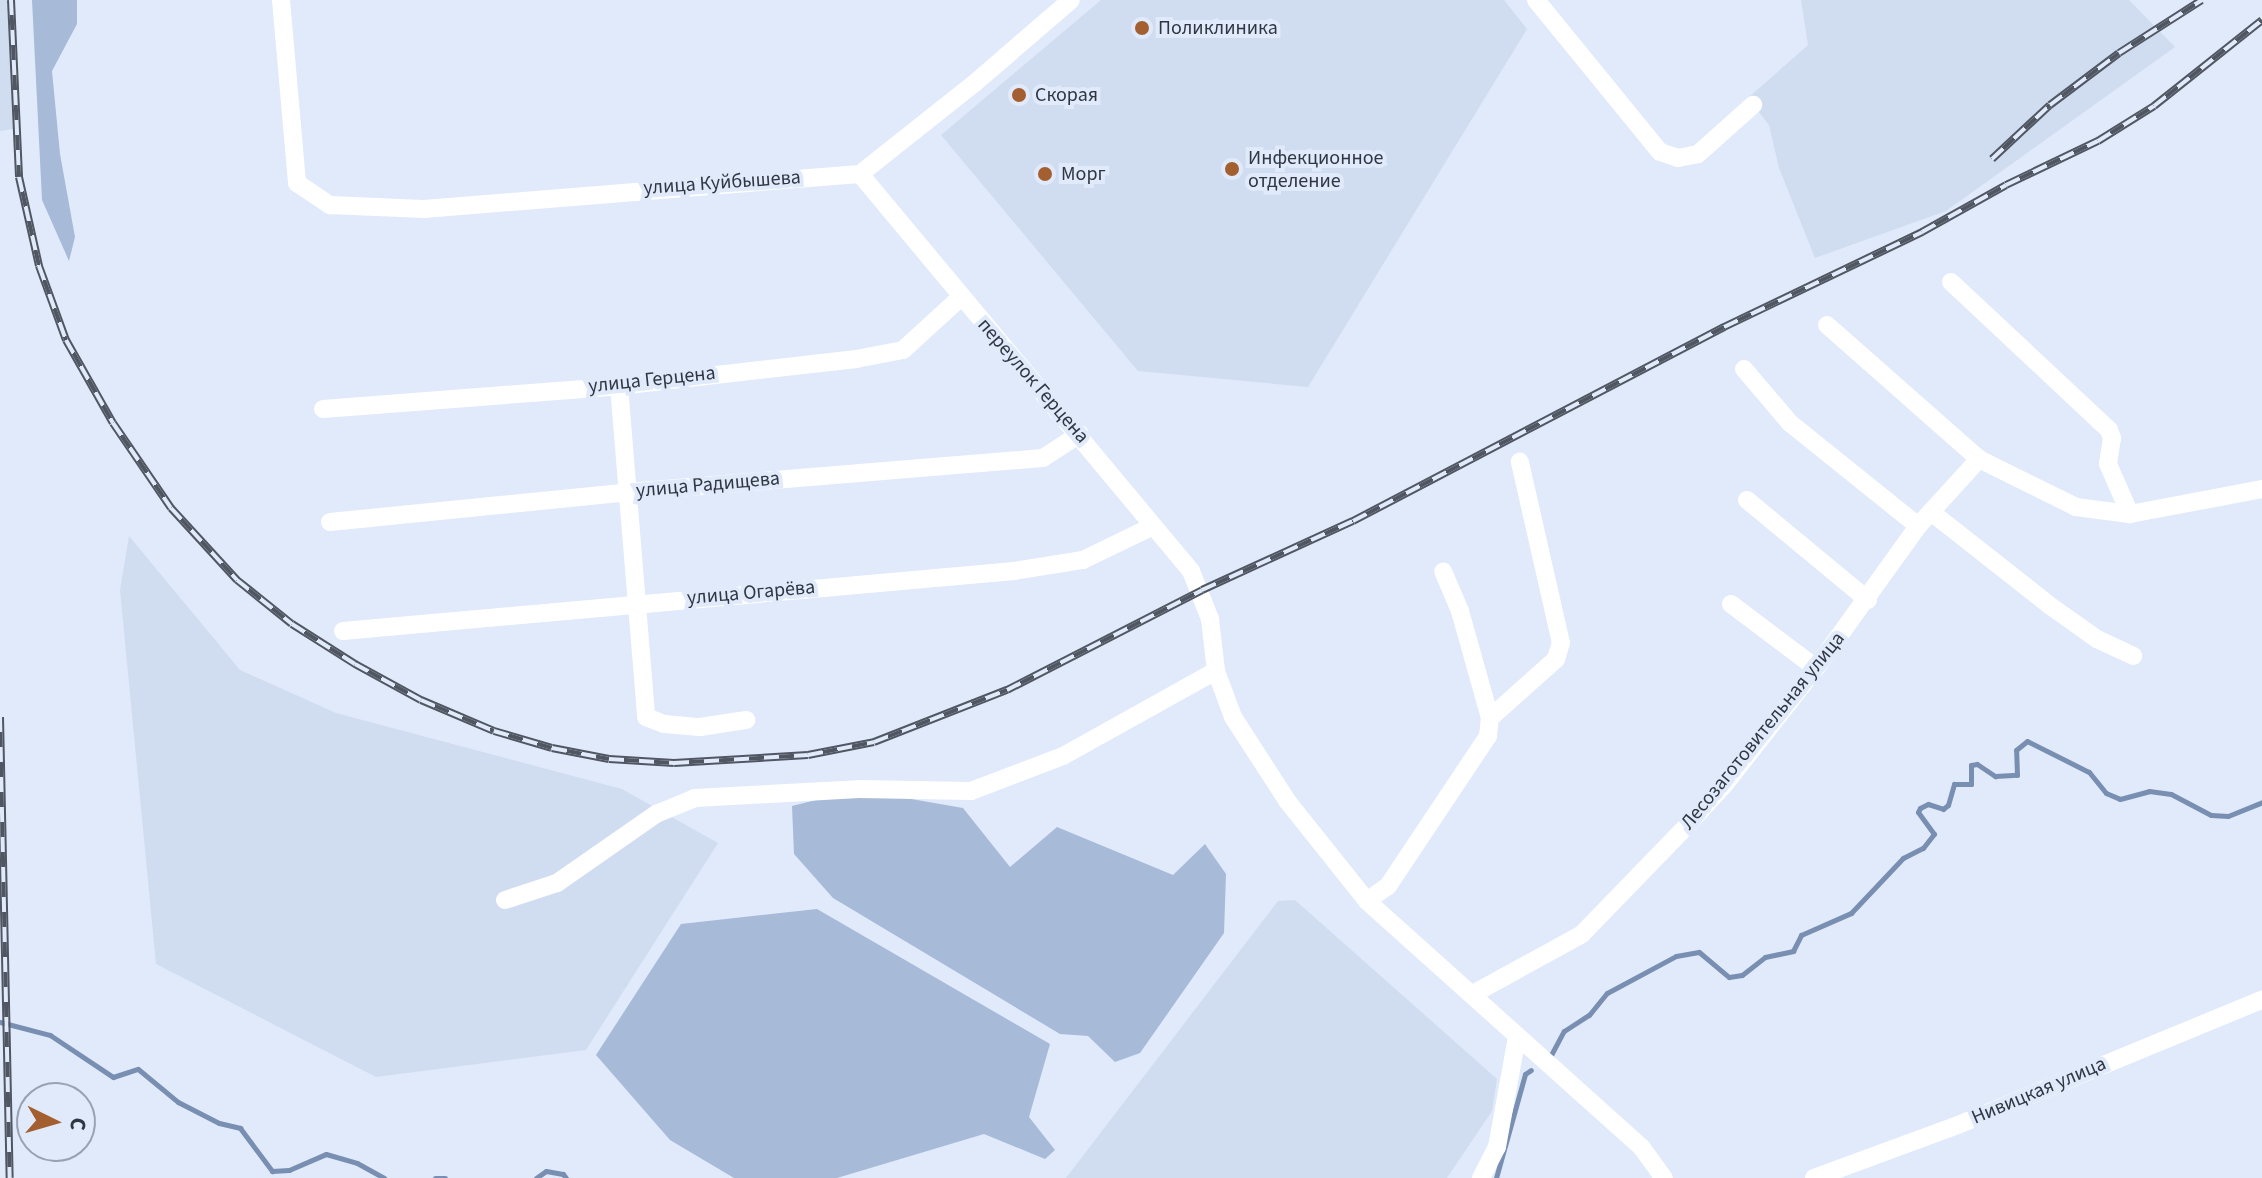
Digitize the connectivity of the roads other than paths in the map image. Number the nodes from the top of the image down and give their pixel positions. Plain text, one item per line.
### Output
1 (281, 0) edge
2 (1536, 0) edge
3 (1061, 3) edge
4 (1753, 105) dead end
5 (860, 174) junction
6 (1951, 282) dead end
7 (961, 297) junction
8 (1827, 325) dead end
9 (1744, 369) dead end
10 (619, 386) junction
11 (323, 409) dead end
12 (1080, 434) junction
13 (1979, 459) junction
14 (1520, 462) dead end
15 (2262, 489) edge
16 (629, 492) junction
17 (1747, 500) dead end
18 (2130, 514) junction
19 (1925, 519) junction
20 (330, 522) dead end
21 (1151, 527) junction
22 (1443, 571) dead end
23 (1868, 600) junction
24 (636, 603) junction
25 (1731, 604) dead end
26 (343, 631) dead end
27 (2133, 656) dead end
28 (1816, 668) junction
29 (1216, 671) junction
30 (1490, 718) junction
31 (746, 720) dead end
32 (505, 900) dead end
33 (1367, 901) junction
34 (1473, 994) junction
35 (2262, 1000) edge
36 (1517, 1037) junction
37 (1481, 1178) edge
38 (1664, 1178) edge
39 (1814, 1178) edge

1 - 5 street, улица Куйбышева
2 - 4 street
3 - 5 street
5 - 7 street, переулок Герцена
6 - 18 street
7 - 10 street, улица Герцена
7 - 12 street, переулок Герцена
8 - 13 street
9 - 19 street
10 - 11 street, улица Герцена
10 - 16 street
12 - 16 street, улица Радищева
12 - 21 street, переулок Герцена
13 - 18 street
13 - 19 street, Лесозаготовительная улица
14 - 30 street
15 - 18 street
16 - 20 street, улица Радищева
16 - 24 street
17 - 23 street
19 - 23 street, Лесозаготовительная улица
19 - 27 street
21 - 24 street, улица Огарёва
21 - 29 street, переулок Герцена
22 - 30 street
23 - 28 street, Лесозаготовительная улица
24 - 26 street, улица Огарёва
24 - 31 street
25 - 28 street
28 - 34 street, Лесозаготовительная улица
29 - 32 street
29 - 33 street
30 - 33 street
33 - 34 street
34 - 36 street
35 - 39 street, Нивицкая улица
36 - 37 street
36 - 38 street

